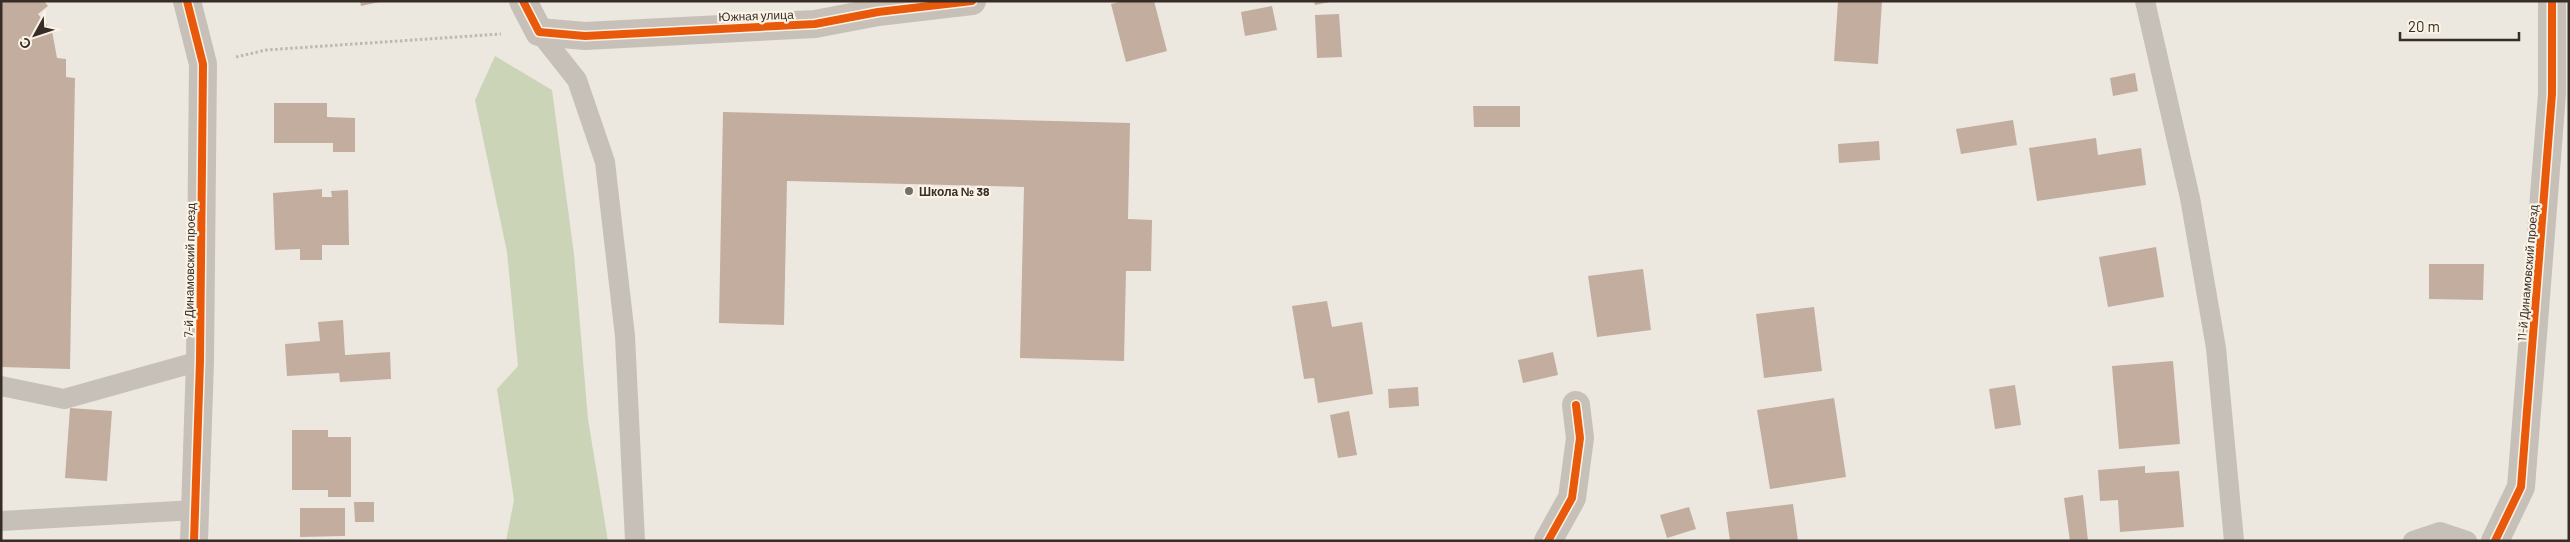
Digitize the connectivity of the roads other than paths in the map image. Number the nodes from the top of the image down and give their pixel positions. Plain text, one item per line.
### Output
1 (187, 1) edge
2 (523, 1) edge
3 (972, 1) edge
4 (2145, 1) edge
5 (2552, 1) edge
6 (848, 10) edge
7 (540, 32) junction
8 (2561, 94) edge
9 (200, 361) junction
10 (1, 386) edge
11 (1576, 405) dead end
12 (195, 510) junction
13 (1, 521) edge
14 (194, 541) edge
15 (635, 541) edge
16 (1548, 541) edge
17 (2234, 541) edge
18 (2413, 541) edge
19 (2467, 541) edge
20 (2495, 541) edge

1 - 9 street, 7-й Динамовский проезд
2 - 7 street
3 - 6 street, Южная улица
4 - 17 lane
5 - 8 street, 11-й Динамовский проезд
6 - 7 street, Южная улица
7 - 15 lane
8 - 20 street, 11-й Динамовский проезд
9 - 10 lane
9 - 12 street, 7-й Динамовский проезд
11 - 16 street
12 - 13 lane
12 - 14 street, 7-й Динамовский проезд
18 - 19 lane

